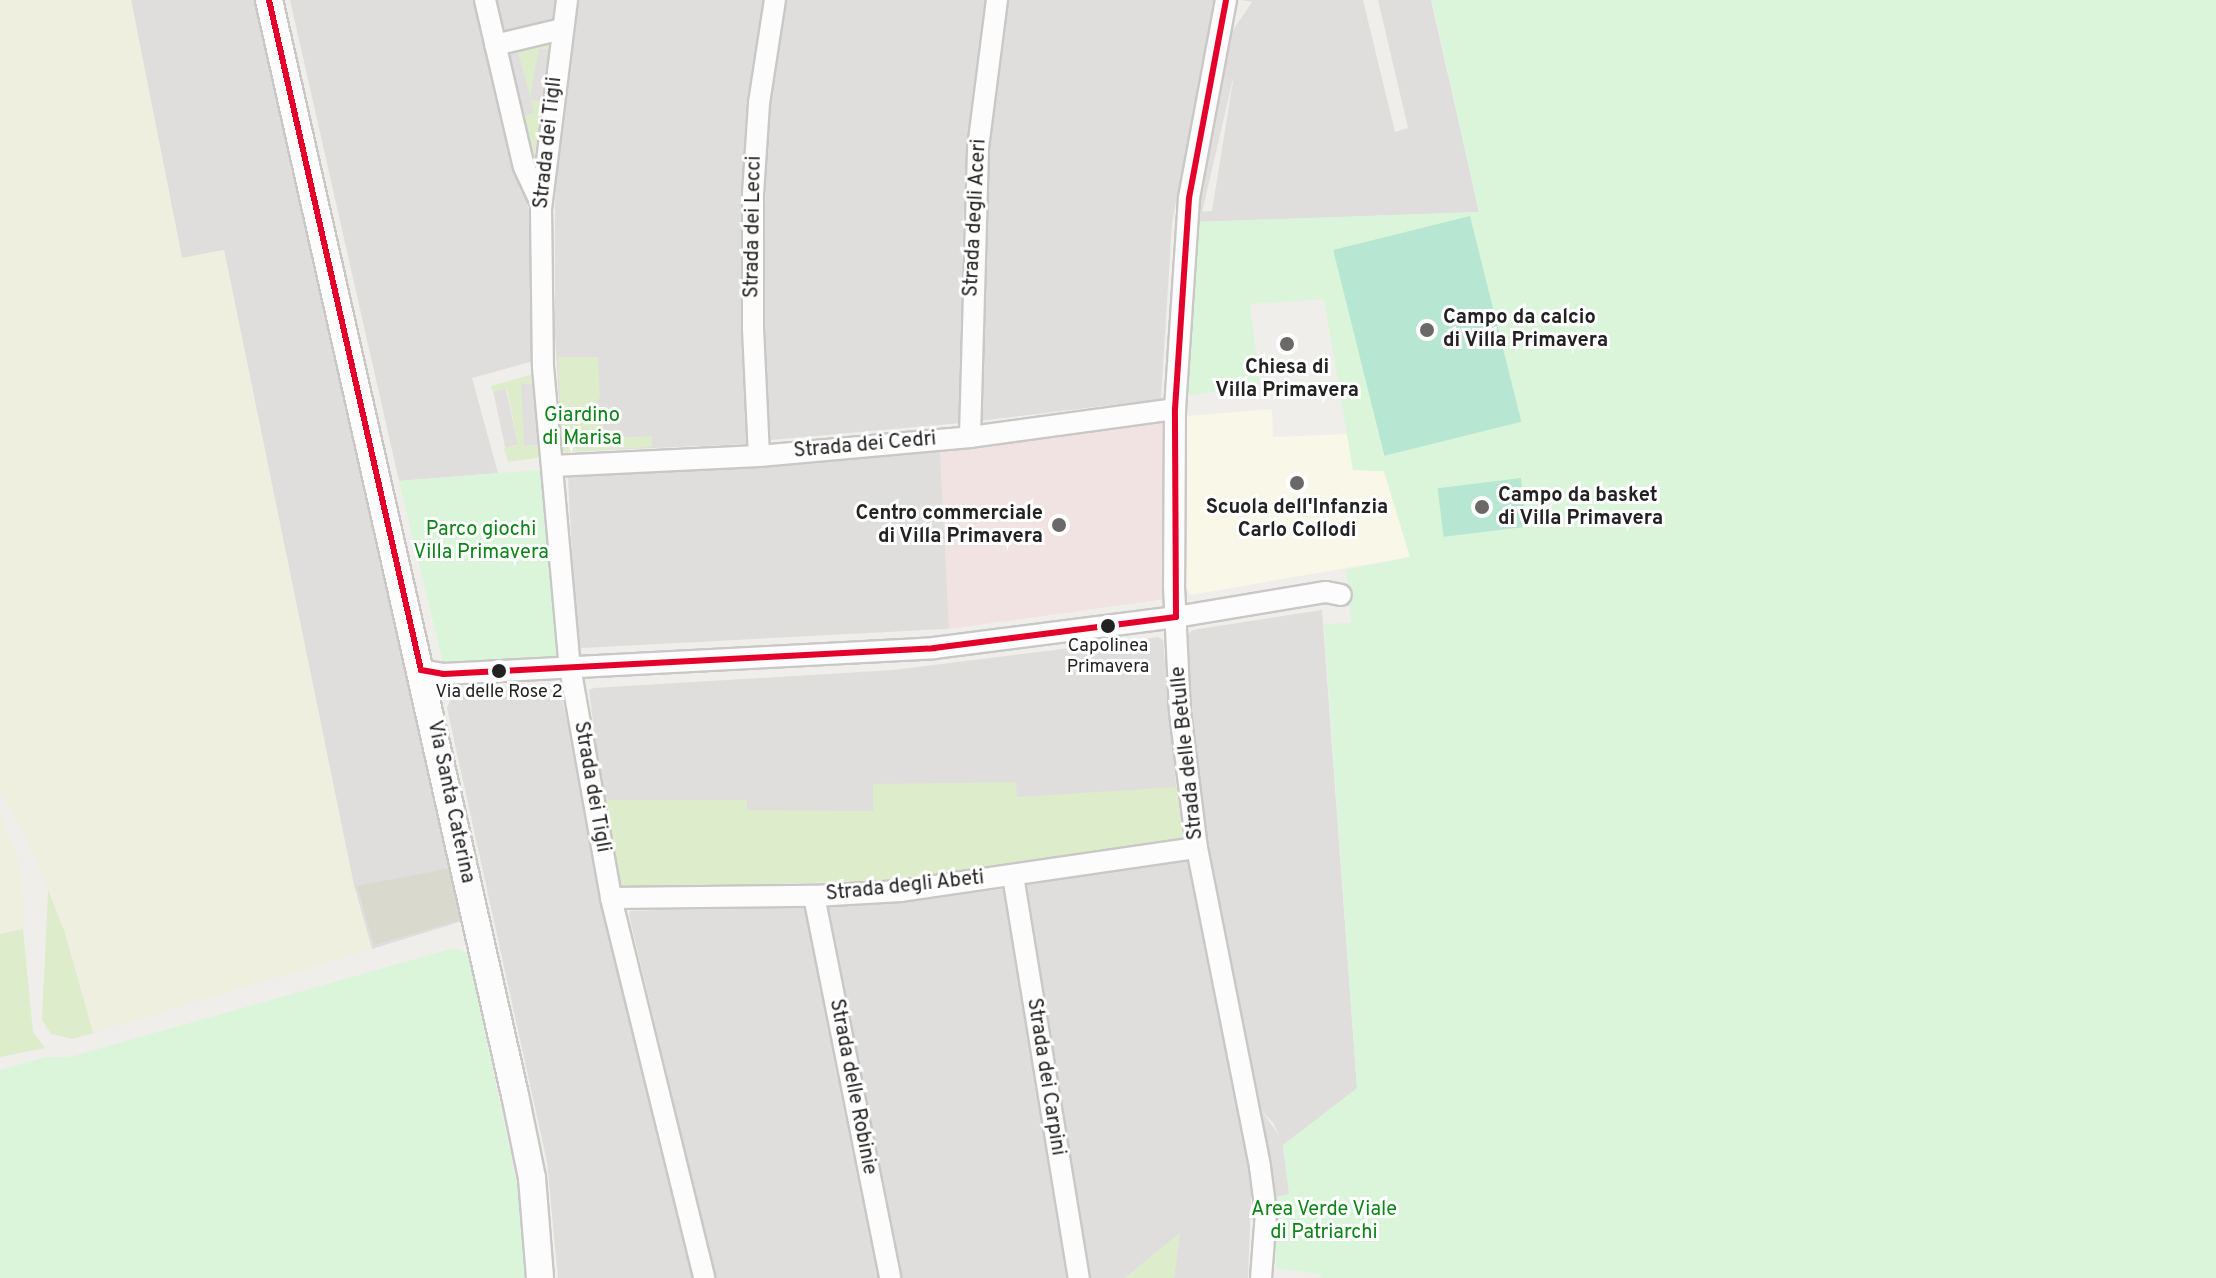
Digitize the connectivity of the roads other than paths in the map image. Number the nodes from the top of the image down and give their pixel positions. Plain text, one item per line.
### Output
1 (269, 0) edge
2 (485, 0) edge
3 (567, 0) edge
4 (775, 0) edge
5 (997, 0) edge
6 (1226, 0) edge
7 (562, 29) junction
8 (495, 45) junction
9 (541, 203) junction
10 (1175, 409) junction
11 (970, 437) junction
12 (759, 456) junction
13 (553, 466) junction
14 (1341, 595) dead end
15 (1176, 617) junction
16 (570, 667) junction
17 (421, 670) junction
18 (1197, 848) junction
19 (1013, 876) junction
20 (814, 896) junction
21 (611, 898) junction
22 (540, 1278) edge
23 (704, 1278) edge
24 (890, 1278) edge
25 (1079, 1278) edge
26 (1261, 1278) edge

1 - 17 street, Via Santa Caterina
2 - 8 street
3 - 7 street, Strada dei Tigli
4 - 12 street, Strada dei Lecci
5 - 11 street, Strada degli Aceri
6 - 10 street, Strada delle Betulle
7 - 8 street
7 - 9 street, Strada dei Tigli
8 - 9 street
9 - 13 street, Strada dei Tigli
10 - 11 street, Strada dei Cedri
10 - 15 street, Strada delle Betulle
11 - 12 street, Strada dei Cedri
12 - 13 street, Strada dei Cedri
13 - 16 street, Strada dei Tigli
14 - 15 street
15 - 16 street
15 - 18 street, Strada delle Betulle
16 - 17 street
16 - 21 street, Strada dei Tigli
17 - 22 street, Via Santa Caterina
18 - 19 street, Strada degli Abeti
18 - 26 street, Strada delle Betulle
19 - 20 street, Strada degli Abeti
19 - 25 street, Strada dei Carpini
20 - 21 street, Strada degli Abeti
20 - 24 street, Strada delle Robinie
21 - 23 street, Strada dei Tigli

